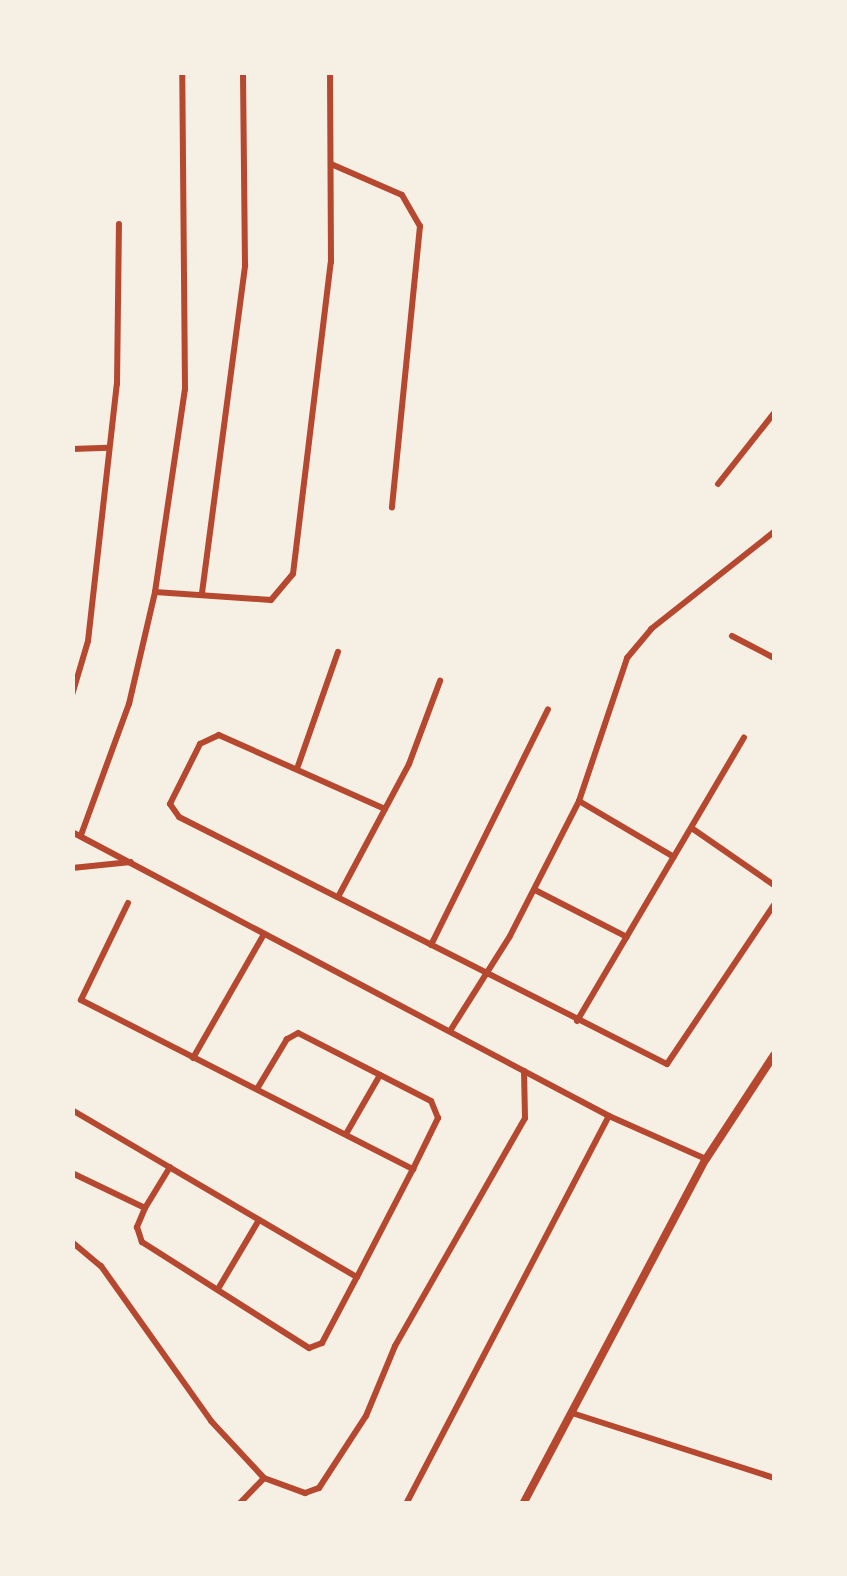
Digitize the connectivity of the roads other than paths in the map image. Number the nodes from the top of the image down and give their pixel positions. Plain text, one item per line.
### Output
1 (182, 72) edge
2 (243, 72) edge
3 (330, 72) edge
4 (331, 164) junction
5 (119, 224) dead end
6 (774, 413) edge
7 (108, 448) junction
8 (72, 449) edge
9 (718, 484) dead end
10 (392, 508) dead end
11 (774, 532) edge
12 (155, 592) junction
13 (202, 593) junction
14 (732, 636) dead end
15 (338, 652) dead end
16 (774, 658) edge
17 (440, 681) dead end
18 (72, 696) edge
19 (548, 709) dead end
20 (744, 737) dead end
21 (298, 766) junction
22 (579, 801) junction
23 (385, 809) junction
24 (693, 829) junction
25 (76, 834) edge
26 (674, 857) junction
27 (131, 862) junction
28 (72, 868) edge
29 (774, 885) edge
30 (535, 890) junction
31 (338, 897) junction
32 (128, 904) dead end
33 (774, 906) edge
34 (264, 934) junction
35 (626, 937) junction
36 (431, 946) junction
37 (487, 975) junction
38 (72, 996) edge
39 (81, 1000) junction
40 (577, 1021) junction
41 (450, 1032) junction
42 (774, 1055) edge
43 (193, 1058) junction
44 (524, 1071) junction
45 (380, 1075) junction
46 (257, 1089) junction
47 (72, 1110) edge
48 (609, 1116) junction
49 (346, 1134) junction
50 (706, 1159) junction
51 (170, 1166) junction
52 (413, 1169) junction
53 (72, 1173) edge
54 (145, 1208) junction
55 (259, 1220) junction
56 (72, 1242) edge
57 (357, 1277) junction
58 (218, 1288) junction
59 (572, 1412) junction
60 (264, 1478) junction
61 (774, 1478) edge
62 (239, 1504) edge
63 (406, 1504) edge
64 (523, 1504) edge

1 - 12 street
2 - 13 street
3 - 4 street
4 - 10 street
4 - 13 street
5 - 7 street
6 - 9 street
7 - 8 street
7 - 18 street
11 - 22 street
12 - 13 street
12 - 25 street
14 - 16 street
15 - 21 street
17 - 23 street
19 - 36 street
20 - 24 street
21 - 23 street
21 - 31 street
22 - 26 street
22 - 30 street
23 - 31 street
24 - 26 street
24 - 29 street
25 - 27 street
26 - 35 street
27 - 28 street
27 - 34 street
30 - 35 street
30 - 37 street
31 - 36 street
32 - 39 street
33 - 40 street
34 - 41 street
34 - 43 street
35 - 40 street
36 - 37 street
37 - 40 street
37 - 41 street
38 - 39 street
39 - 43 street
41 - 44 street
42 - 50 main road
43 - 46 street
44 - 48 street
44 - 60 street
45 - 46 street
45 - 49 street
45 - 52 street
46 - 49 street
47 - 51 street
48 - 50 street
48 - 63 street
49 - 52 street
50 - 59 main road
51 - 54 street
51 - 55 street
52 - 57 street
53 - 54 street
54 - 58 street
55 - 57 street
55 - 58 street
56 - 60 street
57 - 58 street
59 - 61 street
59 - 64 main road
60 - 62 street

